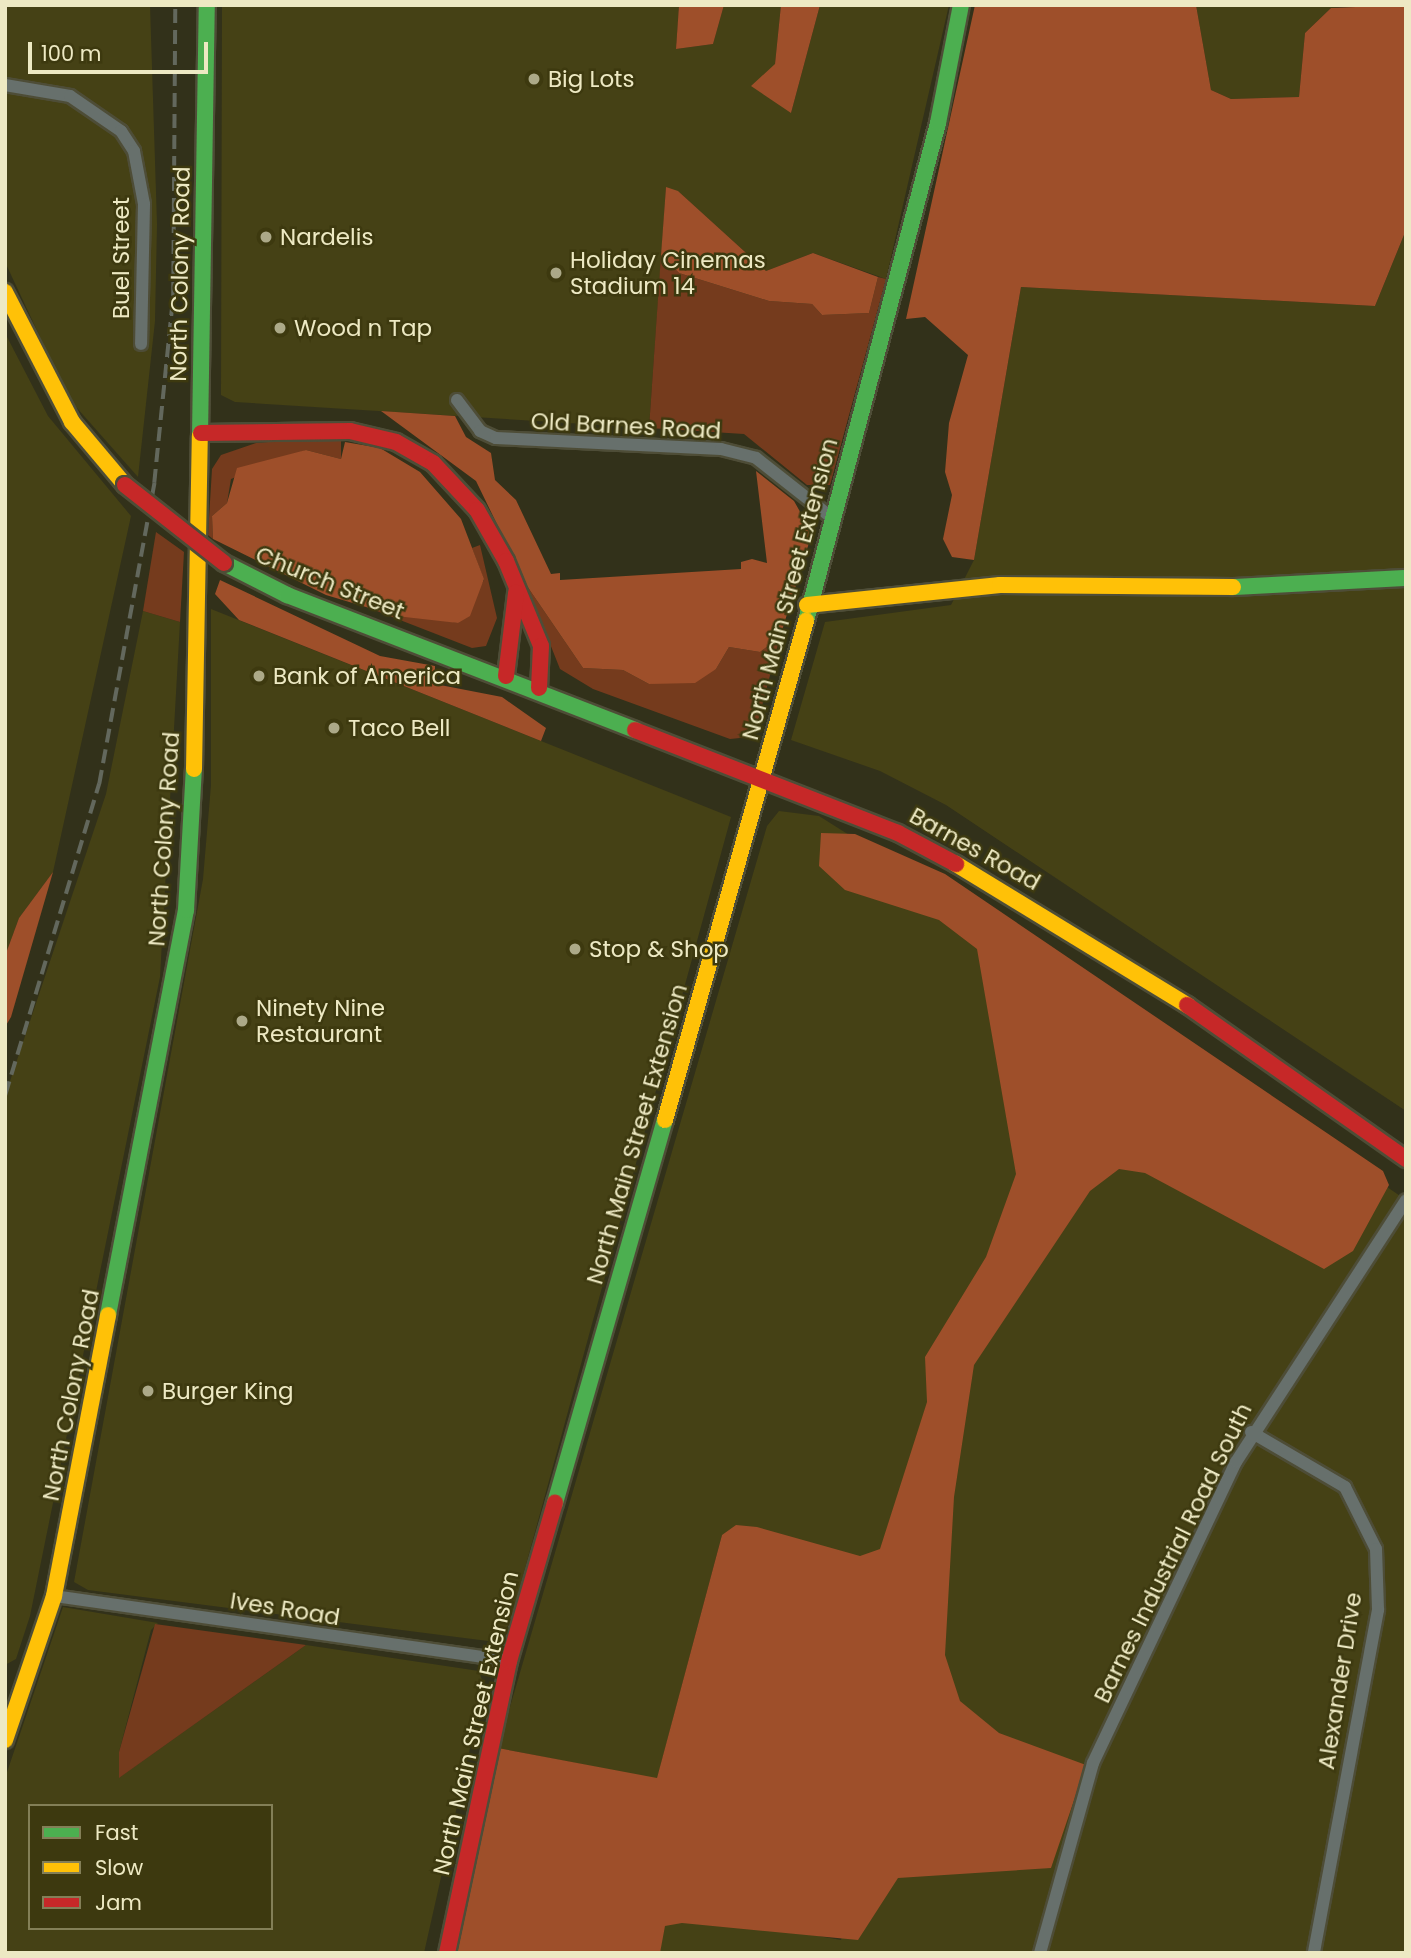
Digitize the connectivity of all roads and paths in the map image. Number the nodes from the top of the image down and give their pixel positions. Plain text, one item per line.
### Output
1 (207, 5) edge
2 (961, 5) edge
3 (5, 85) edge
4 (5, 292) edge
5 (141, 344) dead end
6 (457, 400) dead end
7 (201, 433) junction
8 (831, 517) junction
9 (1406, 578) edge
10 (516, 593) junction
11 (807, 605) junction
12 (476, 666) joint
13 (506, 676) junction
14 (539, 688) junction
15 (764, 777) junction
16 (1406, 1159) edge
17 (1406, 1200) edge
18 (1251, 1432) junction
19 (54, 1596) junction
20 (509, 1661) junction
21 (5, 1692) edge
22 (21, 1698) junction
23 (5, 1740) edge
24 (447, 1953) edge
25 (1040, 1953) edge
26 (1314, 1953) edge

1 - 7 main road, North Colony Road
2 - 8 main road, North Main Street Extension
3 - 5 street, Buel Street
4 - 12 main road, Church Street, bridge
6 - 8 street, Old Barnes Road
7 - 10 main road
7 - 19 main road, North Colony Road
8 - 11 main road, North Main Street Extension
9 - 11 main road
10 - 13 main road
10 - 14 main road
11 - 15 main road, North Main Street Extension
12 - 13 main road, Barnes Road
13 - 14 main road, Barnes Road
14 - 15 main road, Barnes Road
15 - 16 main road, Barnes Road
15 - 20 main road, North Main Street Extension
17 - 18 street, Barnes Industrial Road South
18 - 25 street, Barnes Industrial Road South
18 - 26 street, Alexander Drive
19 - 20 street, Ives Road
19 - 22 main road, North Colony Road
20 - 24 main road, North Main Street Extension
21 - 22 main road
22 - 23 main road, North Colony Road

